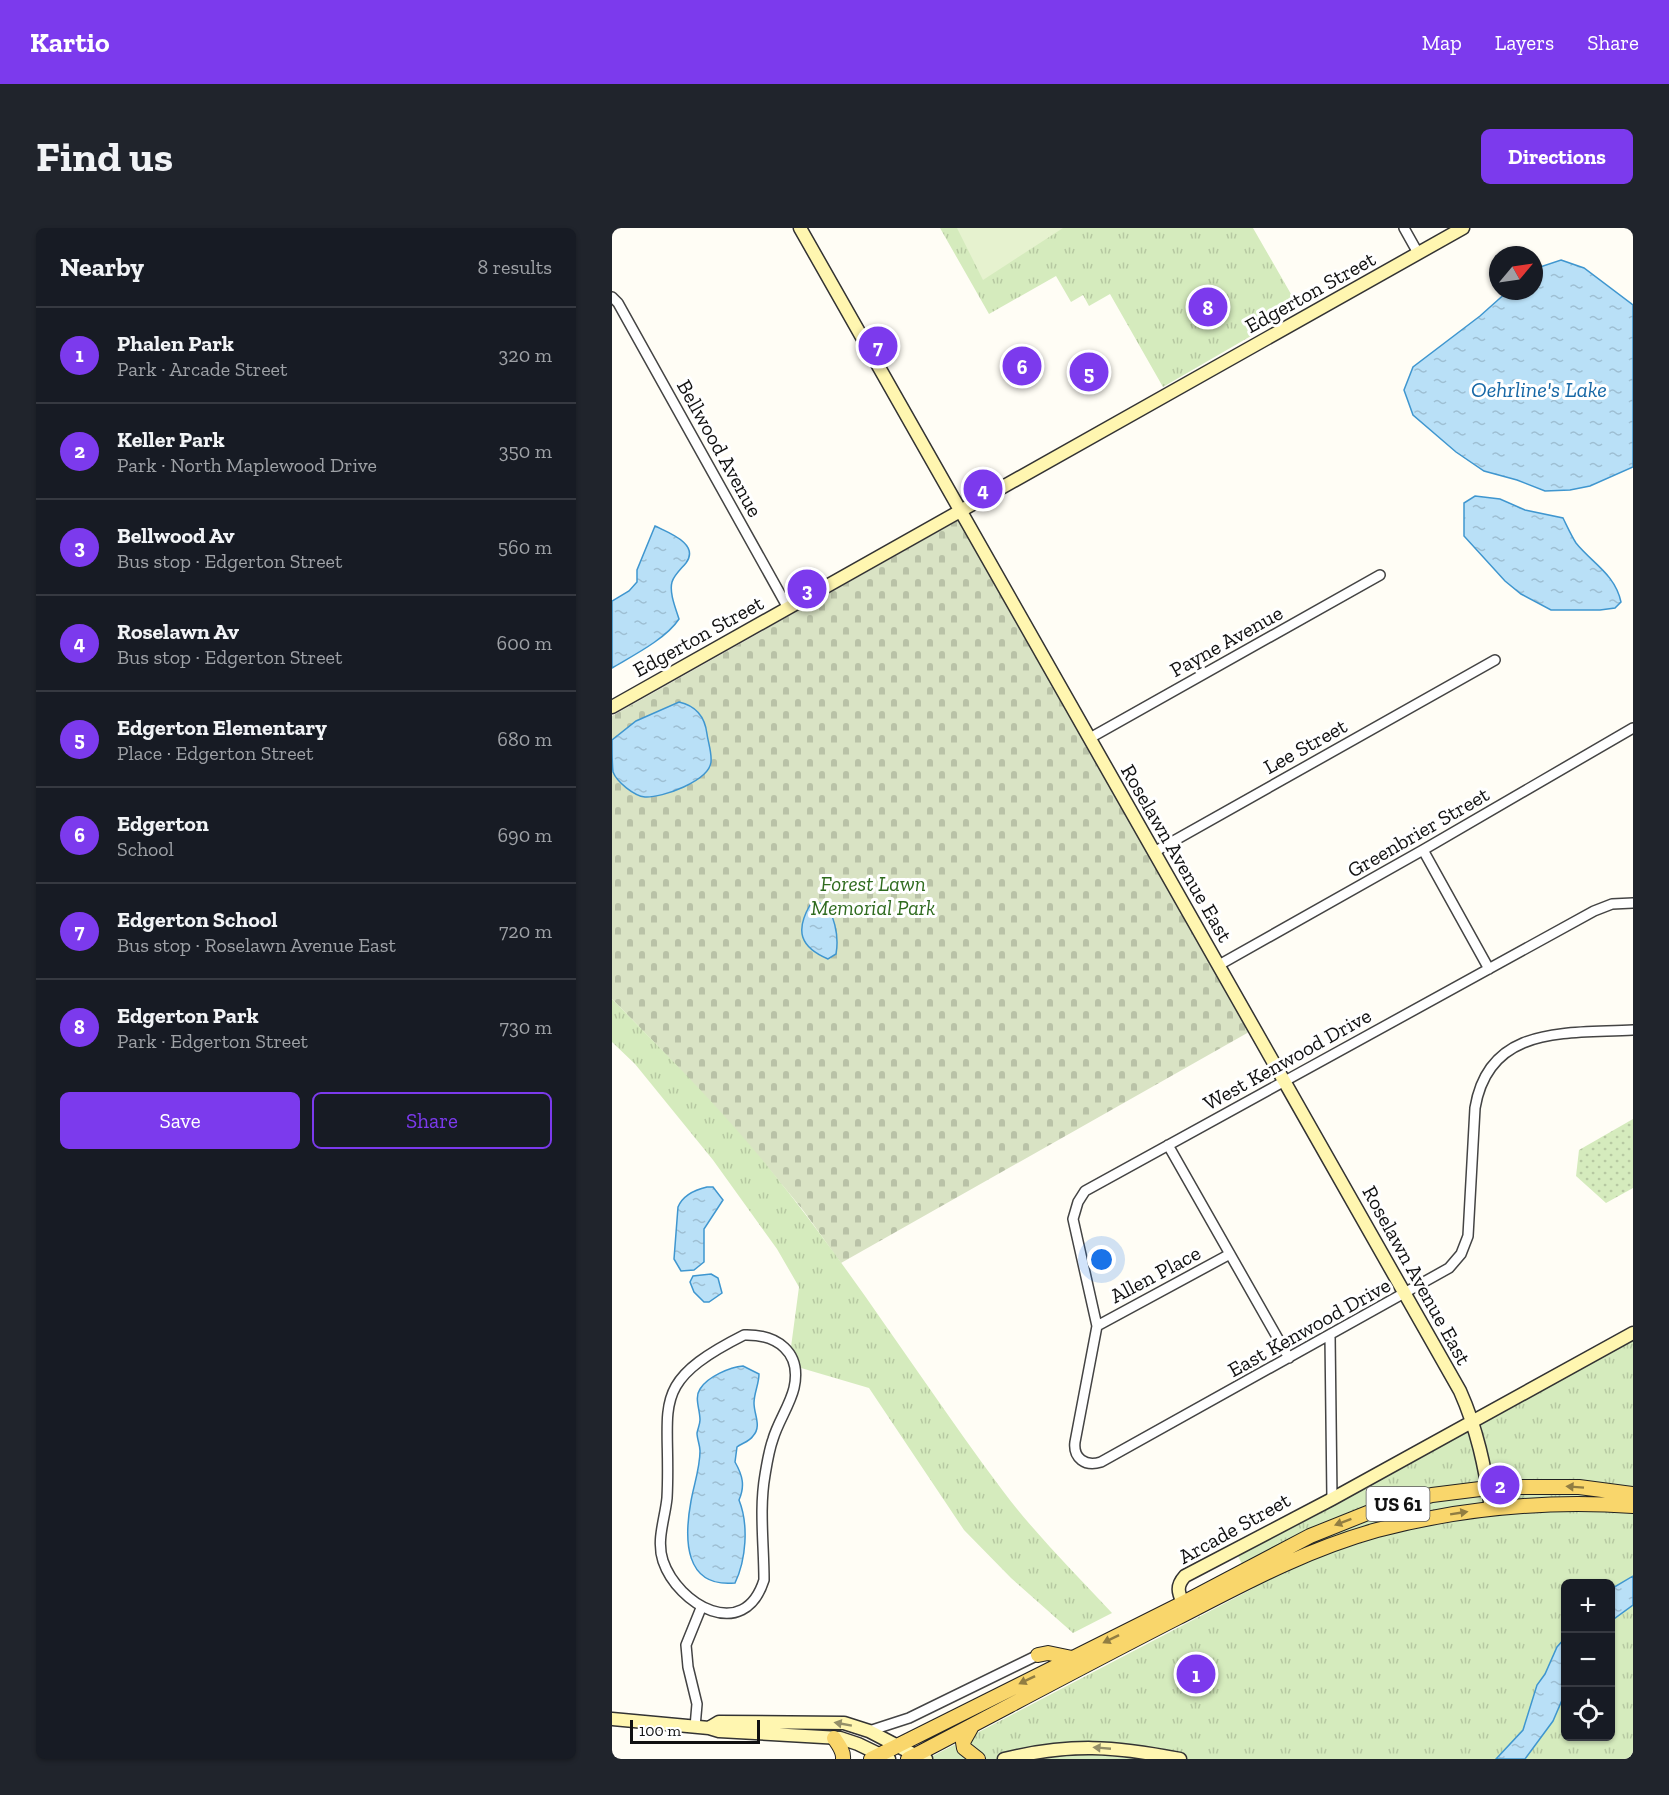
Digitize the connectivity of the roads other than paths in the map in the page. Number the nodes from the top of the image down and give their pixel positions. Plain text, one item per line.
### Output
1 (800, 228) edge
2 (1404, 228) edge
3 (1463, 228) edge
4 (1419, 253) junction
5 (612, 297) edge
6 (960, 511) junction
7 (1380, 575) dead end
8 (788, 608) junction
9 (1495, 660) dead end
10 (612, 707) edge
11 (1633, 728) edge
12 (1089, 738) junction
13 (1423, 850) junction
14 (1155, 852) junction
15 (1633, 903) edge
16 (1219, 965) junction
17 (1489, 969) junction
18 (1633, 1030) edge
19 (1285, 1081) junction
20 (1168, 1145) junction
21 (1230, 1254) junction
22 (1406, 1294) junction
23 (1097, 1326) junction
24 (1633, 1333) edge
25 (1330, 1335) junction
26 (1289, 1358) junction
27 (1473, 1421) junction
28 (1488, 1487) junction
29 (1633, 1494) edge
30 (1332, 1499) junction
31 (1633, 1506) edge
32 (1491, 1508) junction
33 (1186, 1607) junction
34 (702, 1608) junction
35 (1038, 1655) joint
36 (1080, 1658) junction
37 (612, 1719) edge
38 (973, 1725) junction
39 (695, 1727) junction
40 (709, 1728) junction
41 (868, 1731) junction
42 (834, 1738) junction
43 (896, 1745) junction
44 (880, 1758) edge
45 (916, 1758) edge
46 (843, 1759) edge
47 (978, 1759) edge
48 (1004, 1759) edge
49 (1180, 1759) edge

1 - 6 street, Roselawn Avenue East
2 - 4 street
3 - 4 street, Edgerton Street
4 - 6 street, Edgerton Street
5 - 8 street, Bellwood Avenue
6 - 8 street, Edgerton Street
6 - 12 street, Roselawn Avenue East
7 - 12 street, Payne Avenue
8 - 10 street, Edgerton Street
9 - 14 street, Lee Street
11 - 13 street, Greenbrier Street
12 - 14 street, Roselawn Avenue East
13 - 16 street, Greenbrier Street
13 - 17 street
14 - 16 street, Roselawn Avenue East
15 - 17 street, West Kenwood Drive
16 - 19 street, Roselawn Avenue East
17 - 19 street, West Kenwood Drive
18 - 22 street, East Kenwood Drive
19 - 20 street, West Kenwood Drive
19 - 22 street, Roselawn Avenue East
20 - 21 street
20 - 23 street, West Kenwood Drive
21 - 23 street, Allen Place
21 - 26 street
22 - 25 street, East Kenwood Drive
22 - 27 street, Roselawn Avenue East
23 - 26 street, East Kenwood Drive
24 - 27 street, Arcade Street
25 - 26 street, East Kenwood Drive
25 - 30 street
27 - 28 street, Roselawn Avenue East
27 - 30 street, Arcade Street
29 -> 28 main road, US 61
28 - 32 street, Roselawn Avenue East
28 -> 33 main road, US 61
30 - 33 street, Arcade Street
31 - 32 main road, US 61
33 -> 32 main road, US 61
33 - 36 main road, US 61
34 - 34 street
34 - 39 street
35 - 36 main road
35 - 41 street
36 - 38 main road, US 61
36 -> 43 main road, US 61
37 - 39 street
38 - 45 main road, US 61
38 - 47 main road
39 - 40 street
41 -> 40 street
40 - 42 street
41 - 43 street
42 - 44 street
42 - 46 main road
43 - 44 main road, US 61
43 - 45 street
49 -> 48 street

